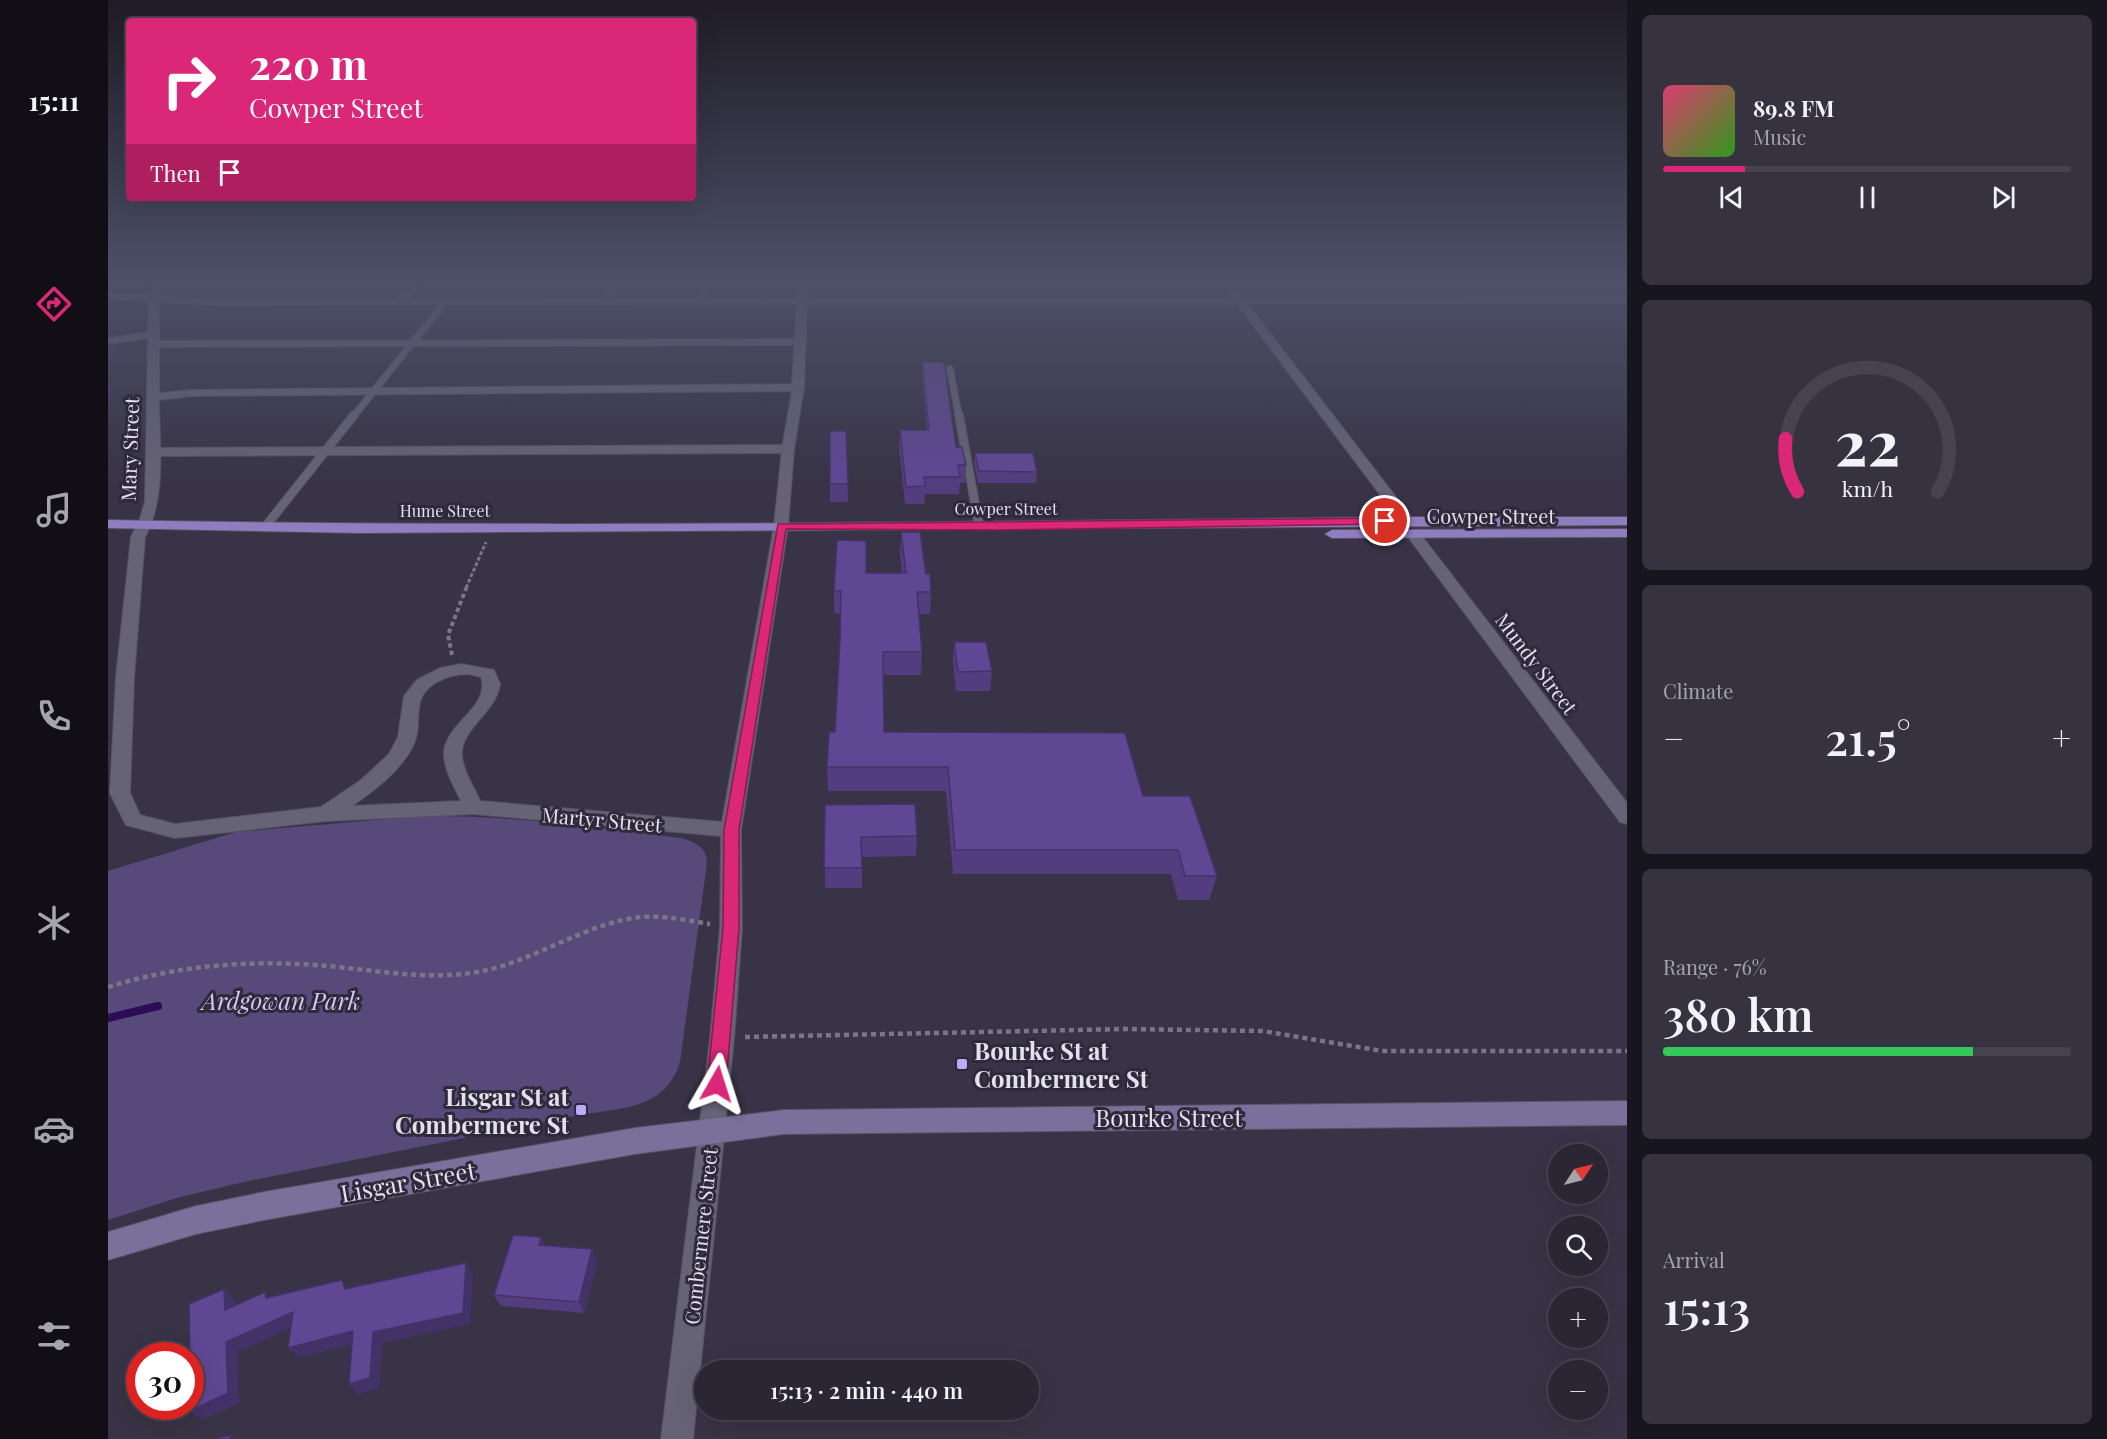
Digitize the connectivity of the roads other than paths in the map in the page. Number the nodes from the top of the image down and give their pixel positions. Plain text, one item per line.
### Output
1 (154, 349) edge
2 (407, 349) edge
3 (801, 349) edge
4 (1276, 349) edge
5 (950, 369) dead end
6 (798, 387) junction
7 (374, 392) junction
8 (154, 397) junction
9 (788, 449) junction
10 (325, 451) junction
11 (153, 452) junction
12 (1627, 521) edge
13 (108, 524) edge
14 (979, 526) junction
15 (266, 527) junction
16 (1410, 528) junction
17 (141, 531) junction
18 (781, 531) junction
19 (1627, 533) edge
20 (108, 536) edge
21 (117, 680) edge
22 (120, 793) joint
23 (473, 807) junction
24 (326, 814) junction
25 (1627, 817) edge
26 (731, 830) junction
27 (1627, 1113) edge
28 (711, 1130) junction
29 (108, 1246) edge
30 (677, 1439) edge

1 - 8 street, Mary Street
2 - 7 lane
3 - 6 street, Combermere Street
4 - 16 street, Mundy Street
5 - 14 lane
6 - 7 street
6 - 9 street, Combermere Street
7 - 8 street
7 - 10 lane
8 - 11 street, Mary Street
9 - 10 lane
9 - 18 street, Combermere Street
10 - 11 lane
10 - 15 lane
11 - 17 street, Mary Street
12 - 16 main road, Cowper Street
13 - 17 main road, Hume Street
14 - 16 main road, Cowper Street
14 - 18 main road, Cowper Street
15 - 17 main road, Hume Street
15 - 18 main road, Hume Street
16 - 18 main road, Cowper Street
16 - 19 main road, Cowper Street
16 - 25 street, Mundy Street
17 - 18 main road, Hume Street
17 - 20 main road, Hume Street
17 - 21 street, Mary Street
18 - 26 street, Combermere Street
21 - 22 street, Mary Street
22 - 24 street, Martyr Street
23 - 24 street, Martyr Street
23 - 24 street
23 - 26 street, Martyr Street
26 - 28 street, Combermere Street
27 - 28 street, Bourke Street
28 - 29 street, Lisgar Street
28 - 30 street, Combermere Street

